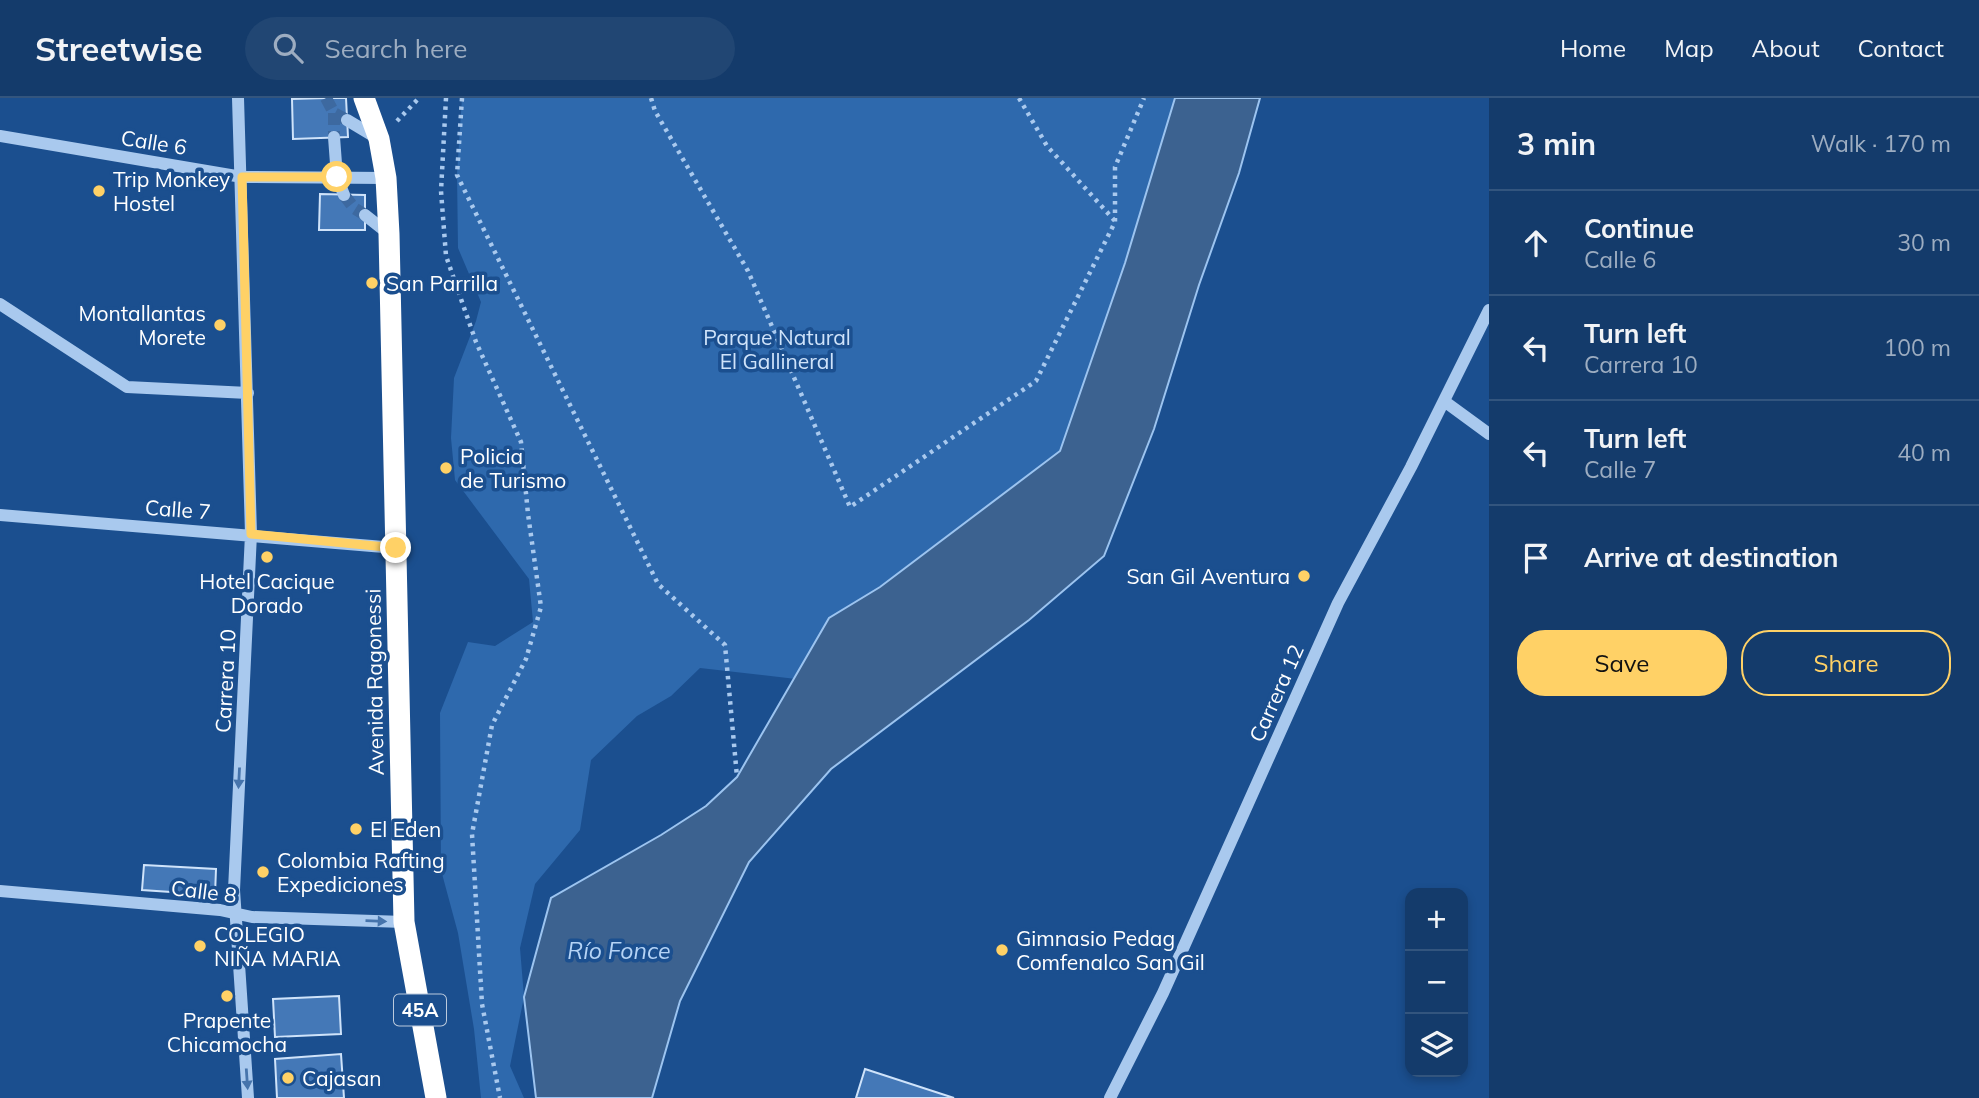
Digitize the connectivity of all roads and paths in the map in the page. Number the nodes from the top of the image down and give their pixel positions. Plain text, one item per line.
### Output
1 (238, 98) edge
2 (365, 98) edge
3 (419, 98) edge
4 (446, 98) edge
5 (462, 98) edge
6 (651, 98) edge
7 (1019, 98) edge
8 (1144, 98) edge
9 (347, 120) tunnel mouth
10 (0, 136) edge
11 (334, 137) tunnel mouth
12 (379, 139) junction
13 (242, 177) junction
14 (337, 177) junction
15 (386, 178) junction
16 (344, 195) tunnel mouth
17 (365, 215) tunnel mouth
18 (1115, 222) junction
19 (389, 234) junction
20 (0, 304) edge
21 (1489, 310) edge
22 (248, 393) junction
23 (1444, 401) junction
24 (1489, 434) edge
25 (0, 515) edge
26 (251, 534) junction
27 (396, 548) junction
28 (737, 777) dead end
29 (0, 891) edge
30 (235, 913) junction
31 (404, 922) junction
32 (248, 1098) edge
33 (436, 1098) edge
34 (500, 1098) edge
35 (1110, 1098) edge

1 - 13 street, Carrera 10
2 - 12 highway, Avenida Ragonessi / 45A
3 - 12 path
4 - 34 path
5 - 28 path
6 - 18 path
7 - 18 path
8 - 18 path
9 - 12 street
10 - 13 street, Calle 6
11 - 14 street
12 - 15 highway, Avenida Ragonessi / 45A
13 - 14 street, Calle 6
13 - 22 street, Carrera 10
14 - 15 street, Calle 6
14 - 16 street
15 - 19 highway, Avenida Ragonessi / 45A
17 - 19 street
19 - 27 highway, Avenida Ragonessi / 45A
20 - 22 street
21 - 23 street, Carrera 12
22 - 26 street, Carrera 10
23 - 24 street
23 - 35 street, Carrera 12
25 - 26 street, Calle 7
26 - 27 street, Calle 7
26 -> 30 street, Carrera 10
27 - 31 highway, Avenida Ragonessi / 45A
29 - 30 street, Calle 8
30 -> 31 street, Calle 8
30 -> 32 street, Carrera 10
31 - 33 highway, Avenida Ragonessi / 45A

